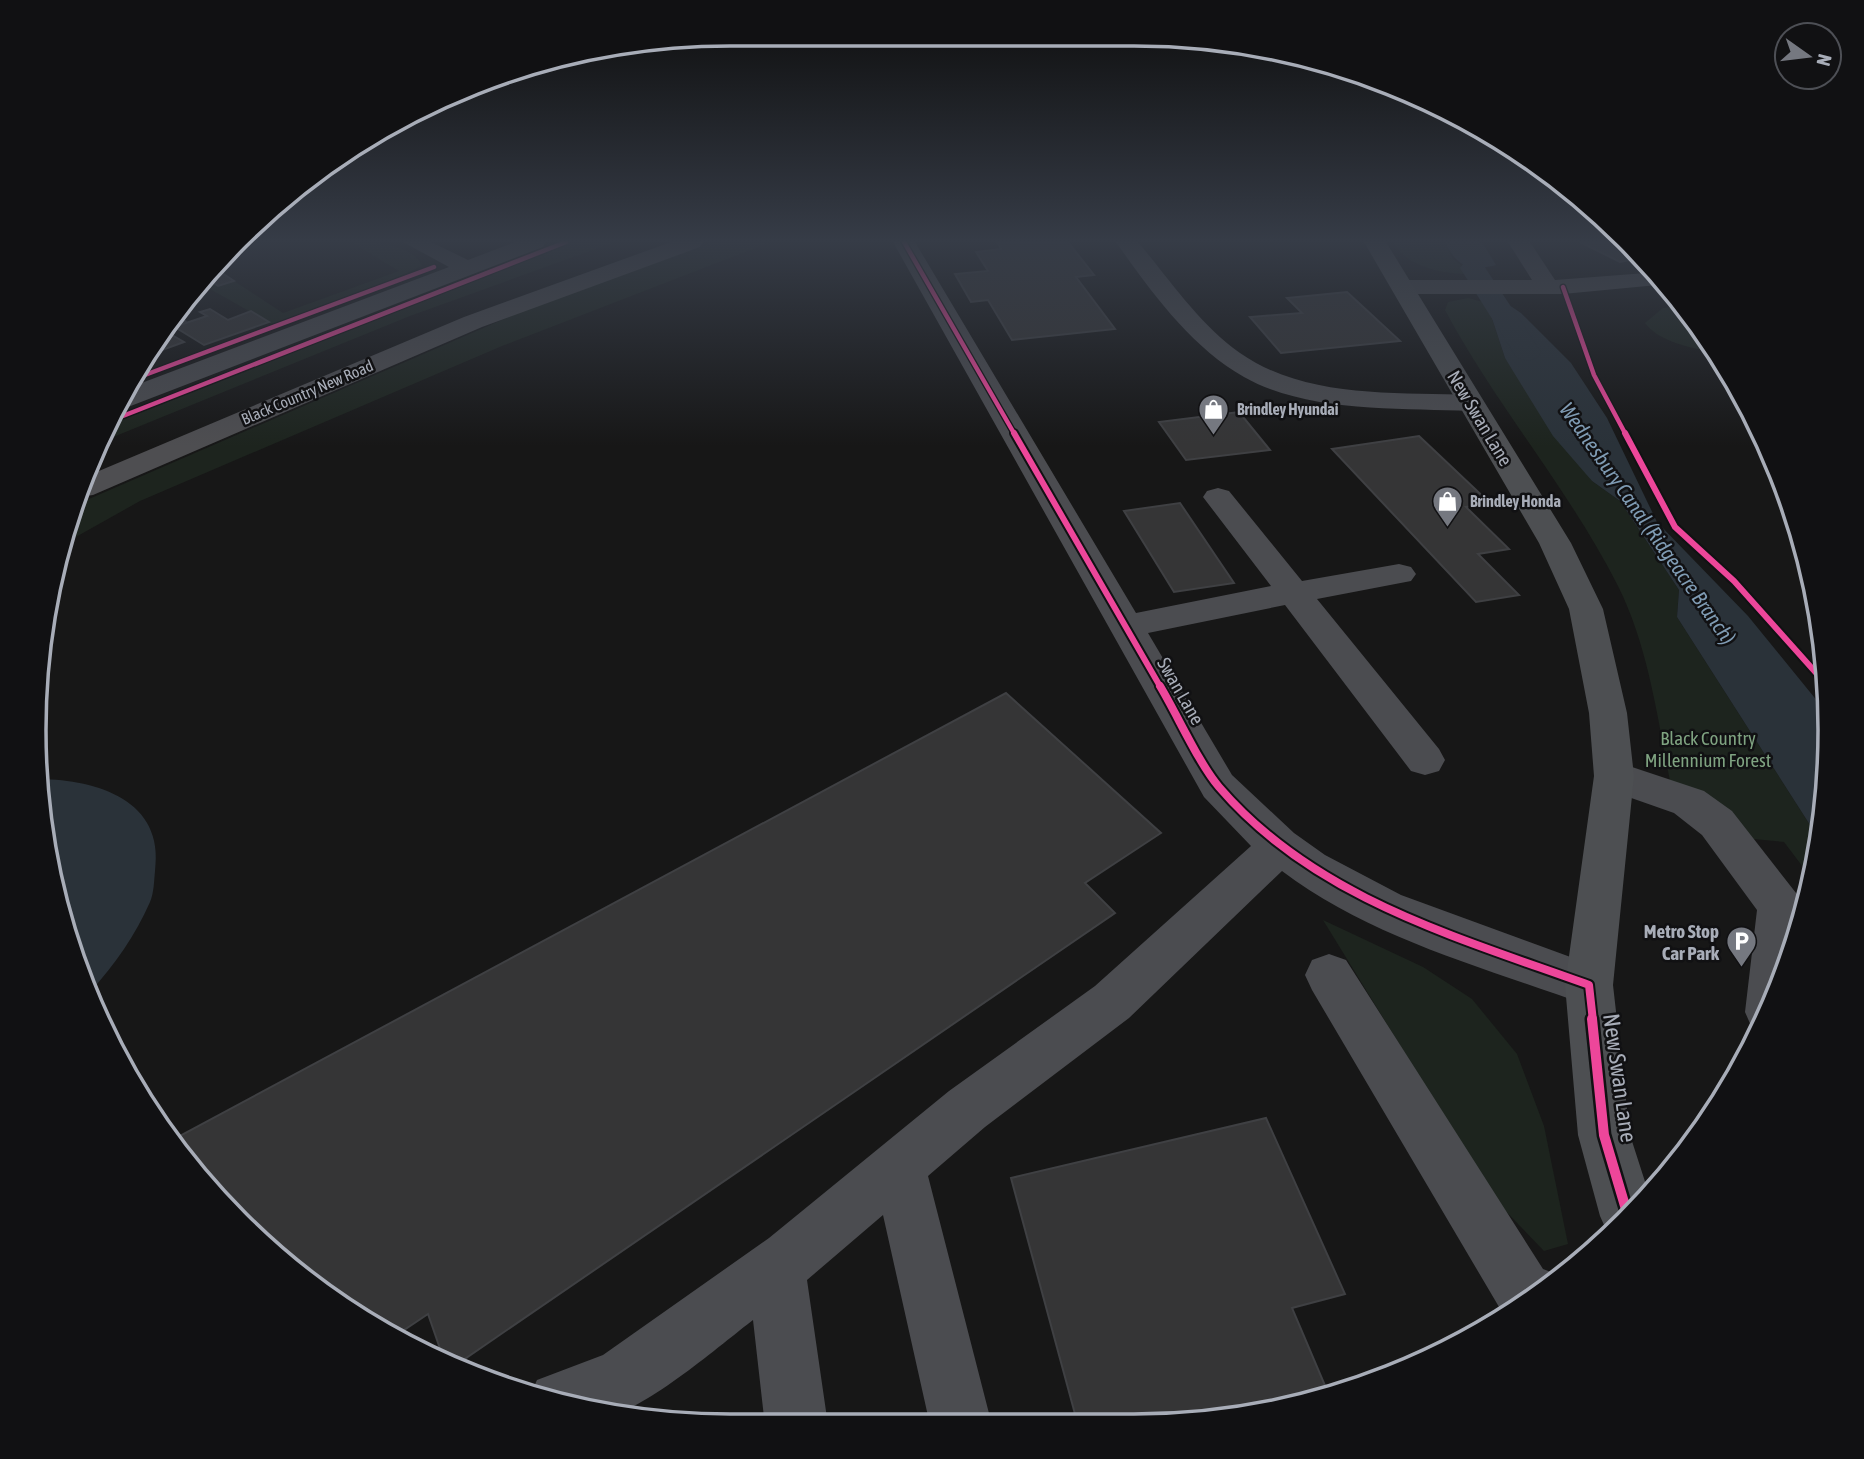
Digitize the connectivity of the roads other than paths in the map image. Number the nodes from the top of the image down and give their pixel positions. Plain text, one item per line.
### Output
1 (357, 310) edge
2 (451, 310) edge
3 (503, 310) edge
4 (943, 310) edge
5 (1183, 310) edge
6 (1416, 310) edge
7 (133, 395) edge
8 (1471, 403) junction
9 (147, 435) dead end
10 (92, 485) edge
11 (1218, 497) dead end
12 (1399, 574) dead end
13 (1296, 593) junction
14 (1125, 628) junction
15 (1425, 760) dead end
16 (1614, 776) junction
17 (1280, 846) junction
18 (1789, 918) edge
19 (1783, 945) edge
20 (1329, 975) dead end
21 (1588, 985) junction
22 (899, 1166) junction
23 (1625, 1206) edge
24 (776, 1266) junction
25 (1523, 1292) edge
26 (577, 1396) edge
27 (795, 1414) edge
28 (958, 1414) edge

1 - 7 street
2 - 9 highway, Black Country New Road
3 - 10 highway, Black Country New Road
4 - 14 street, Swan Lane
5 - 8 street
6 - 8 main road, New Swan Lane
8 - 16 main road, New Swan Lane
11 - 13 street
12 - 13 street
13 - 14 street
13 - 15 street
14 - 17 street, Swan Lane
16 - 18 street
16 - 21 main road, New Swan Lane
17 - 21 street, Swan Lane
17 - 22 street
18 - 19 street
20 - 25 street
21 - 23 main road, New Swan Lane
22 - 24 street
22 - 28 street
24 - 26 street
24 - 27 street

